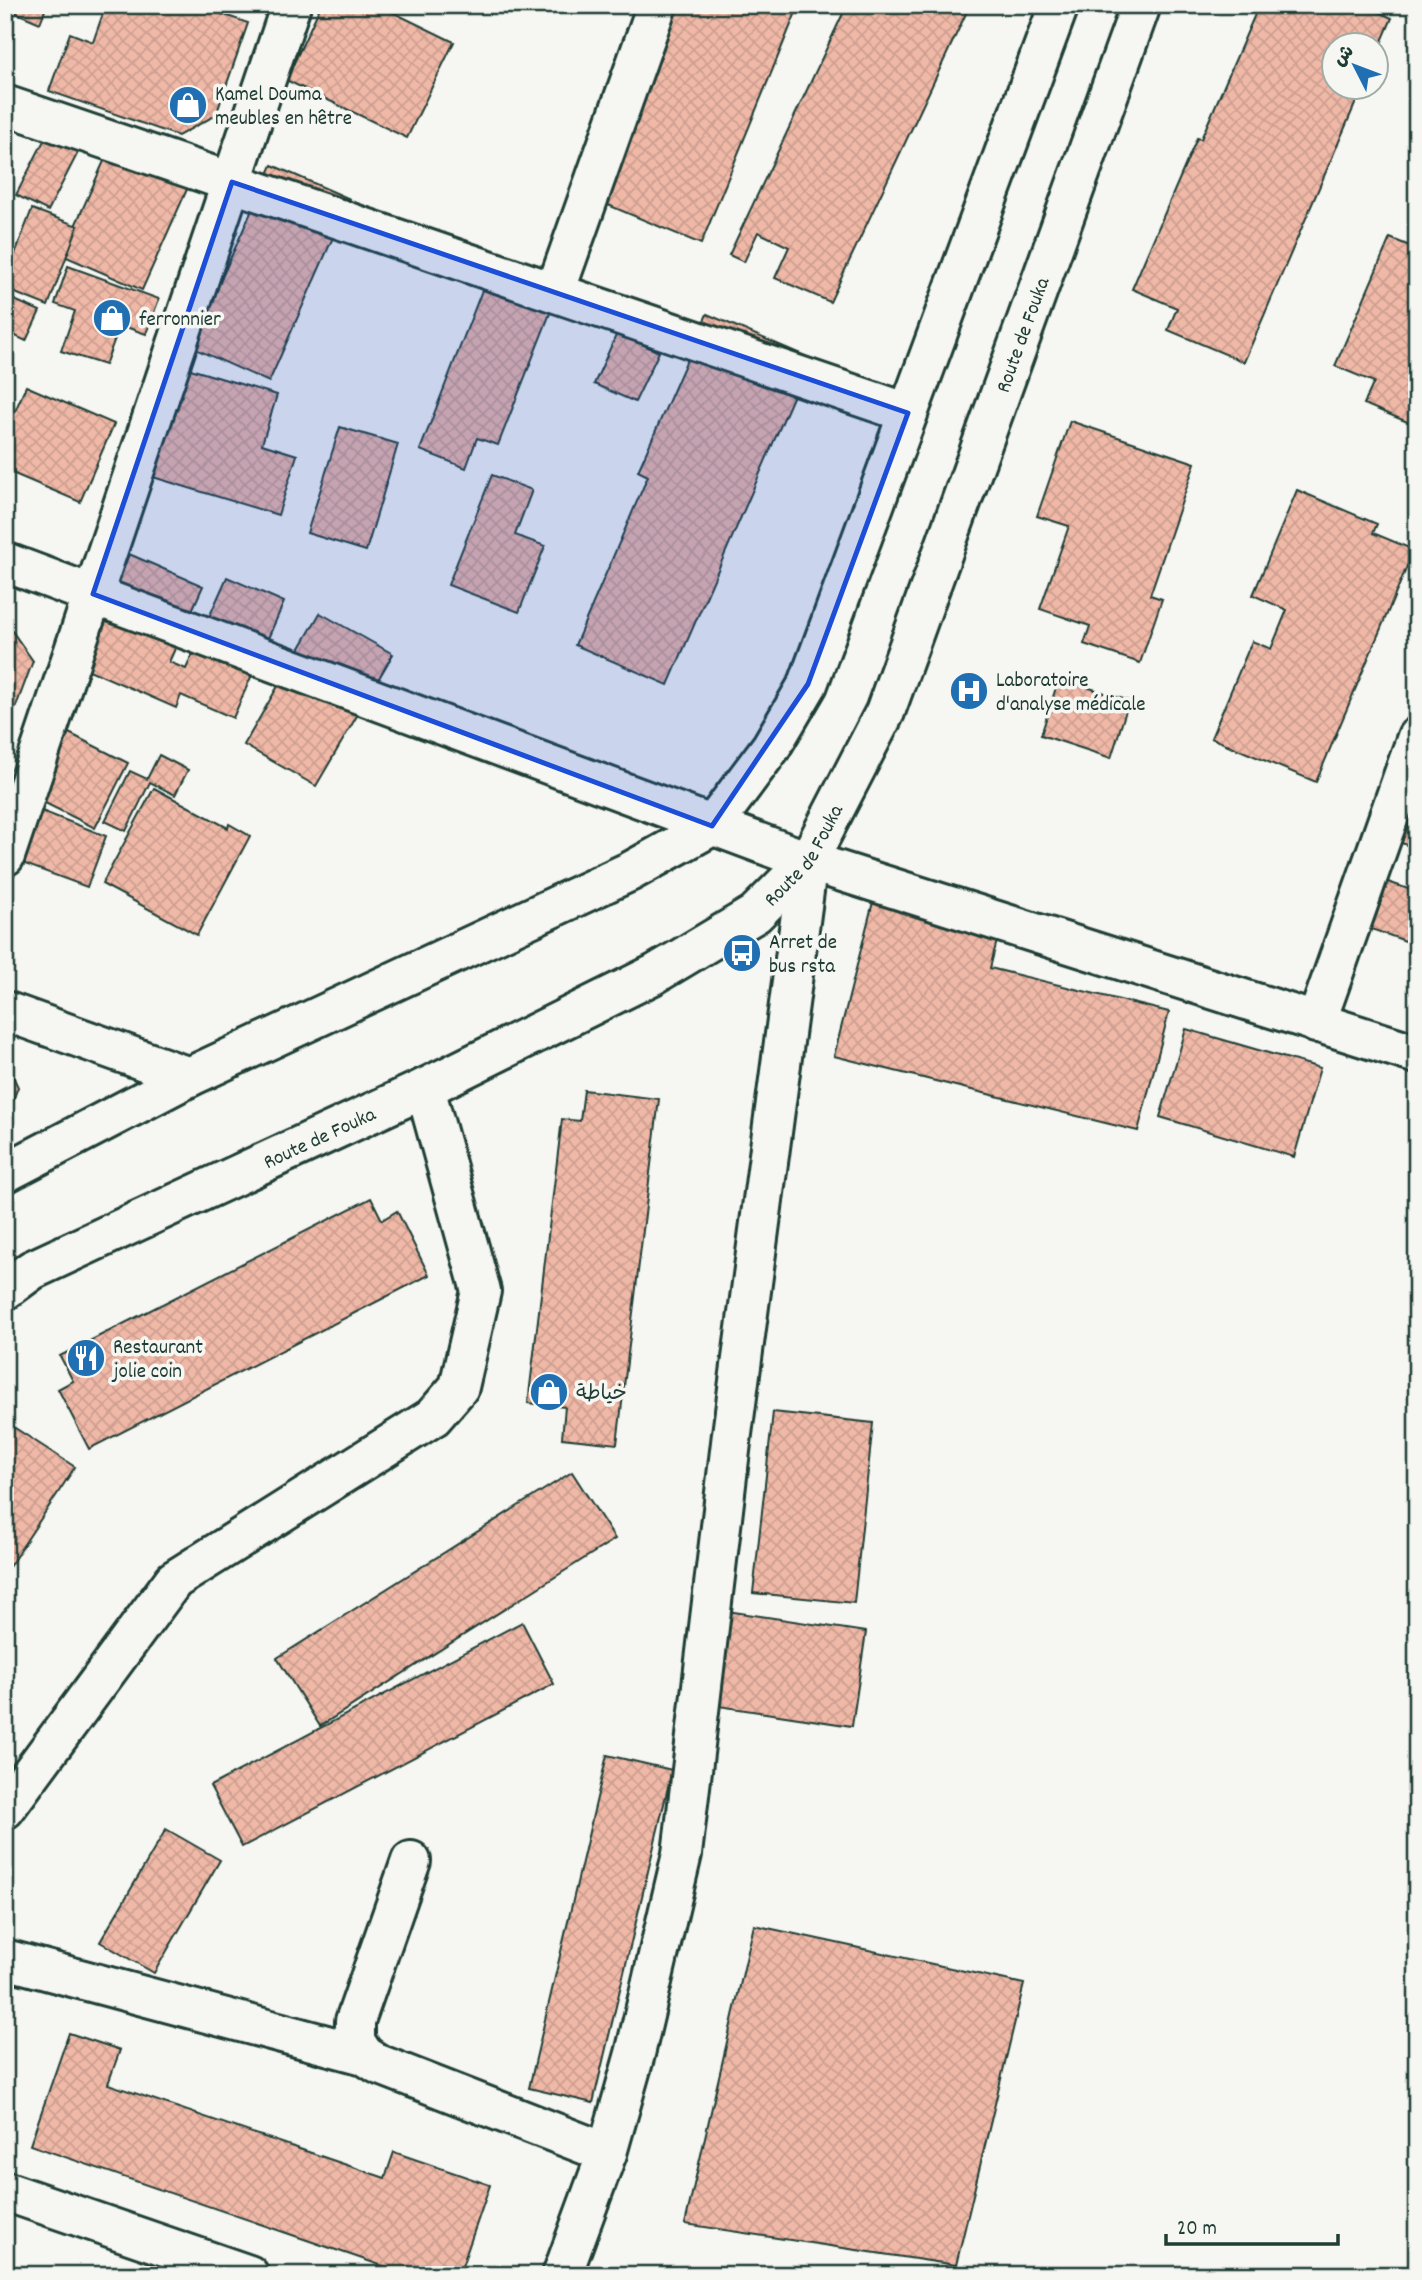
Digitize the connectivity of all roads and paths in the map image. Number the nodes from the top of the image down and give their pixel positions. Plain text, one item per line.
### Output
1 (291, 5) edge
2 (657, 5) edge
3 (1059, 5) edge
4 (1141, 5) edge
5 (5, 105) edge
6 (232, 182) junction
7 (555, 292) junction
8 (908, 412) junction
9 (5, 562) edge
10 (93, 594) junction
11 (1417, 737) edge
12 (712, 826) junction
13 (5, 856) edge
14 (808, 861) junction
15 (5, 1011) edge
16 (1316, 1023) junction
17 (1417, 1054) edge
18 (189, 1077) junction
19 (425, 1088) junction
20 (5, 1173) edge
21 (5, 1290) edge
22 (5, 1809) edge
23 (411, 1861) dead end
24 (5, 1959) edge
25 (364, 2055) junction
26 (607, 2153) junction
27 (5, 2191) edge
28 (249, 2275) edge
29 (562, 2275) edge

1 - 6 street
2 - 7 street
3 - 8 street
4 - 14 street, Route de Fouka
5 - 6 street
6 - 7 street
6 - 10 street
7 - 8 street
8 - 12 street
9 - 10 street
10 - 12 street
10 - 13 street
11 - 16 street
12 - 14 street
12 - 18 street
14 - 16 street
14 - 19 street, Route de Fouka
14 - 26 street
15 - 18 street
16 - 17 street
18 - 20 street
19 - 21 street, Route de Fouka
19 - 22 street
23 - 25 street
24 - 25 street
25 - 26 street
26 - 29 street
27 - 28 street

